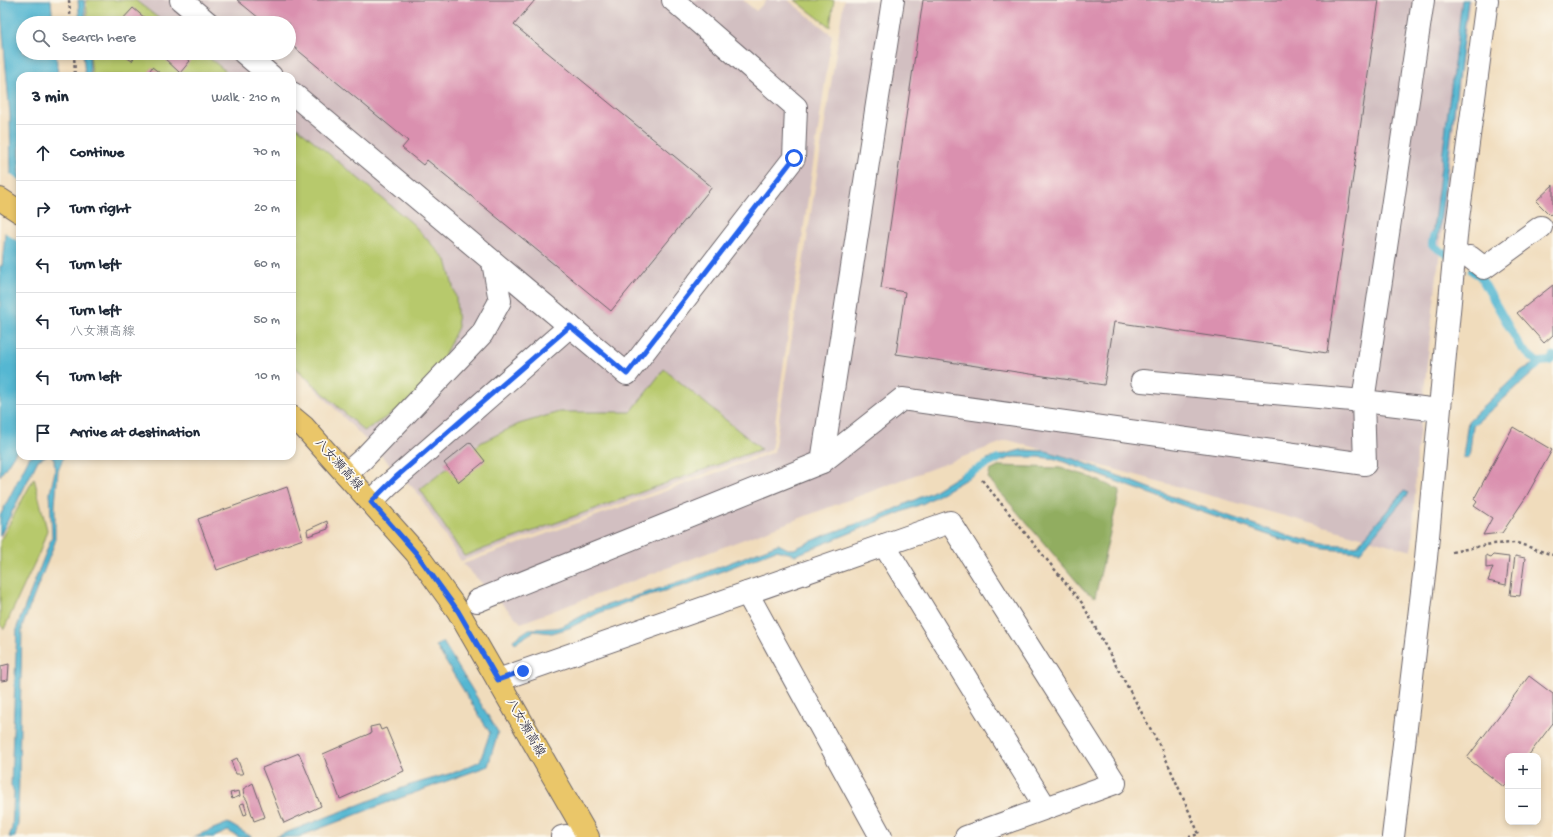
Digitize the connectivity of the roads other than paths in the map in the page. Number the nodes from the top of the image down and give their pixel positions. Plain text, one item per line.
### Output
1 (181, 0) edge
2 (673, 0) edge
3 (893, 0) edge
4 (1423, 0) edge
5 (1487, 0) edge
6 (200, 16) edge
7 (252, 60) edge
8 (266, 72) edge
9 (296, 96) edge
10 (0, 199) edge
11 (16, 209) edge
12 (1541, 227) dead end
13 (1470, 257) dead end
14 (493, 262) junction
15 (570, 326) junction
16 (1142, 380) dead end
17 (1363, 401) junction
18 (1439, 410) junction
19 (296, 420) edge
20 (822, 462) junction
21 (346, 474) junction
22 (371, 502) junction
23 (884, 545) junction
24 (747, 593) junction
25 (477, 602) dead end
26 (498, 680) junction
27 (1046, 808) junction
28 (588, 837) edge
29 (881, 837) edge
30 (966, 837) edge
31 (1393, 837) edge

1 - 6 street
2 - 15 street
3 - 20 street
4 - 17 street
5 - 18 street
7 - 8 street
9 - 14 street
10 - 11 main road
12 - 13 street
14 - 15 street
14 - 21 street
15 - 22 street
16 - 17 street
17 - 18 street
17 - 20 street
18 - 31 street
19 - 21 main road, 八女瀬高線
20 - 25 street
21 - 22 main road, 八女瀬高線
22 - 26 main road, 八女瀬高線
23 - 24 street
23 - 27 street
23 - 27 street
24 - 26 street
24 - 29 street
26 - 28 main road, 八女瀬高線
27 - 30 street

